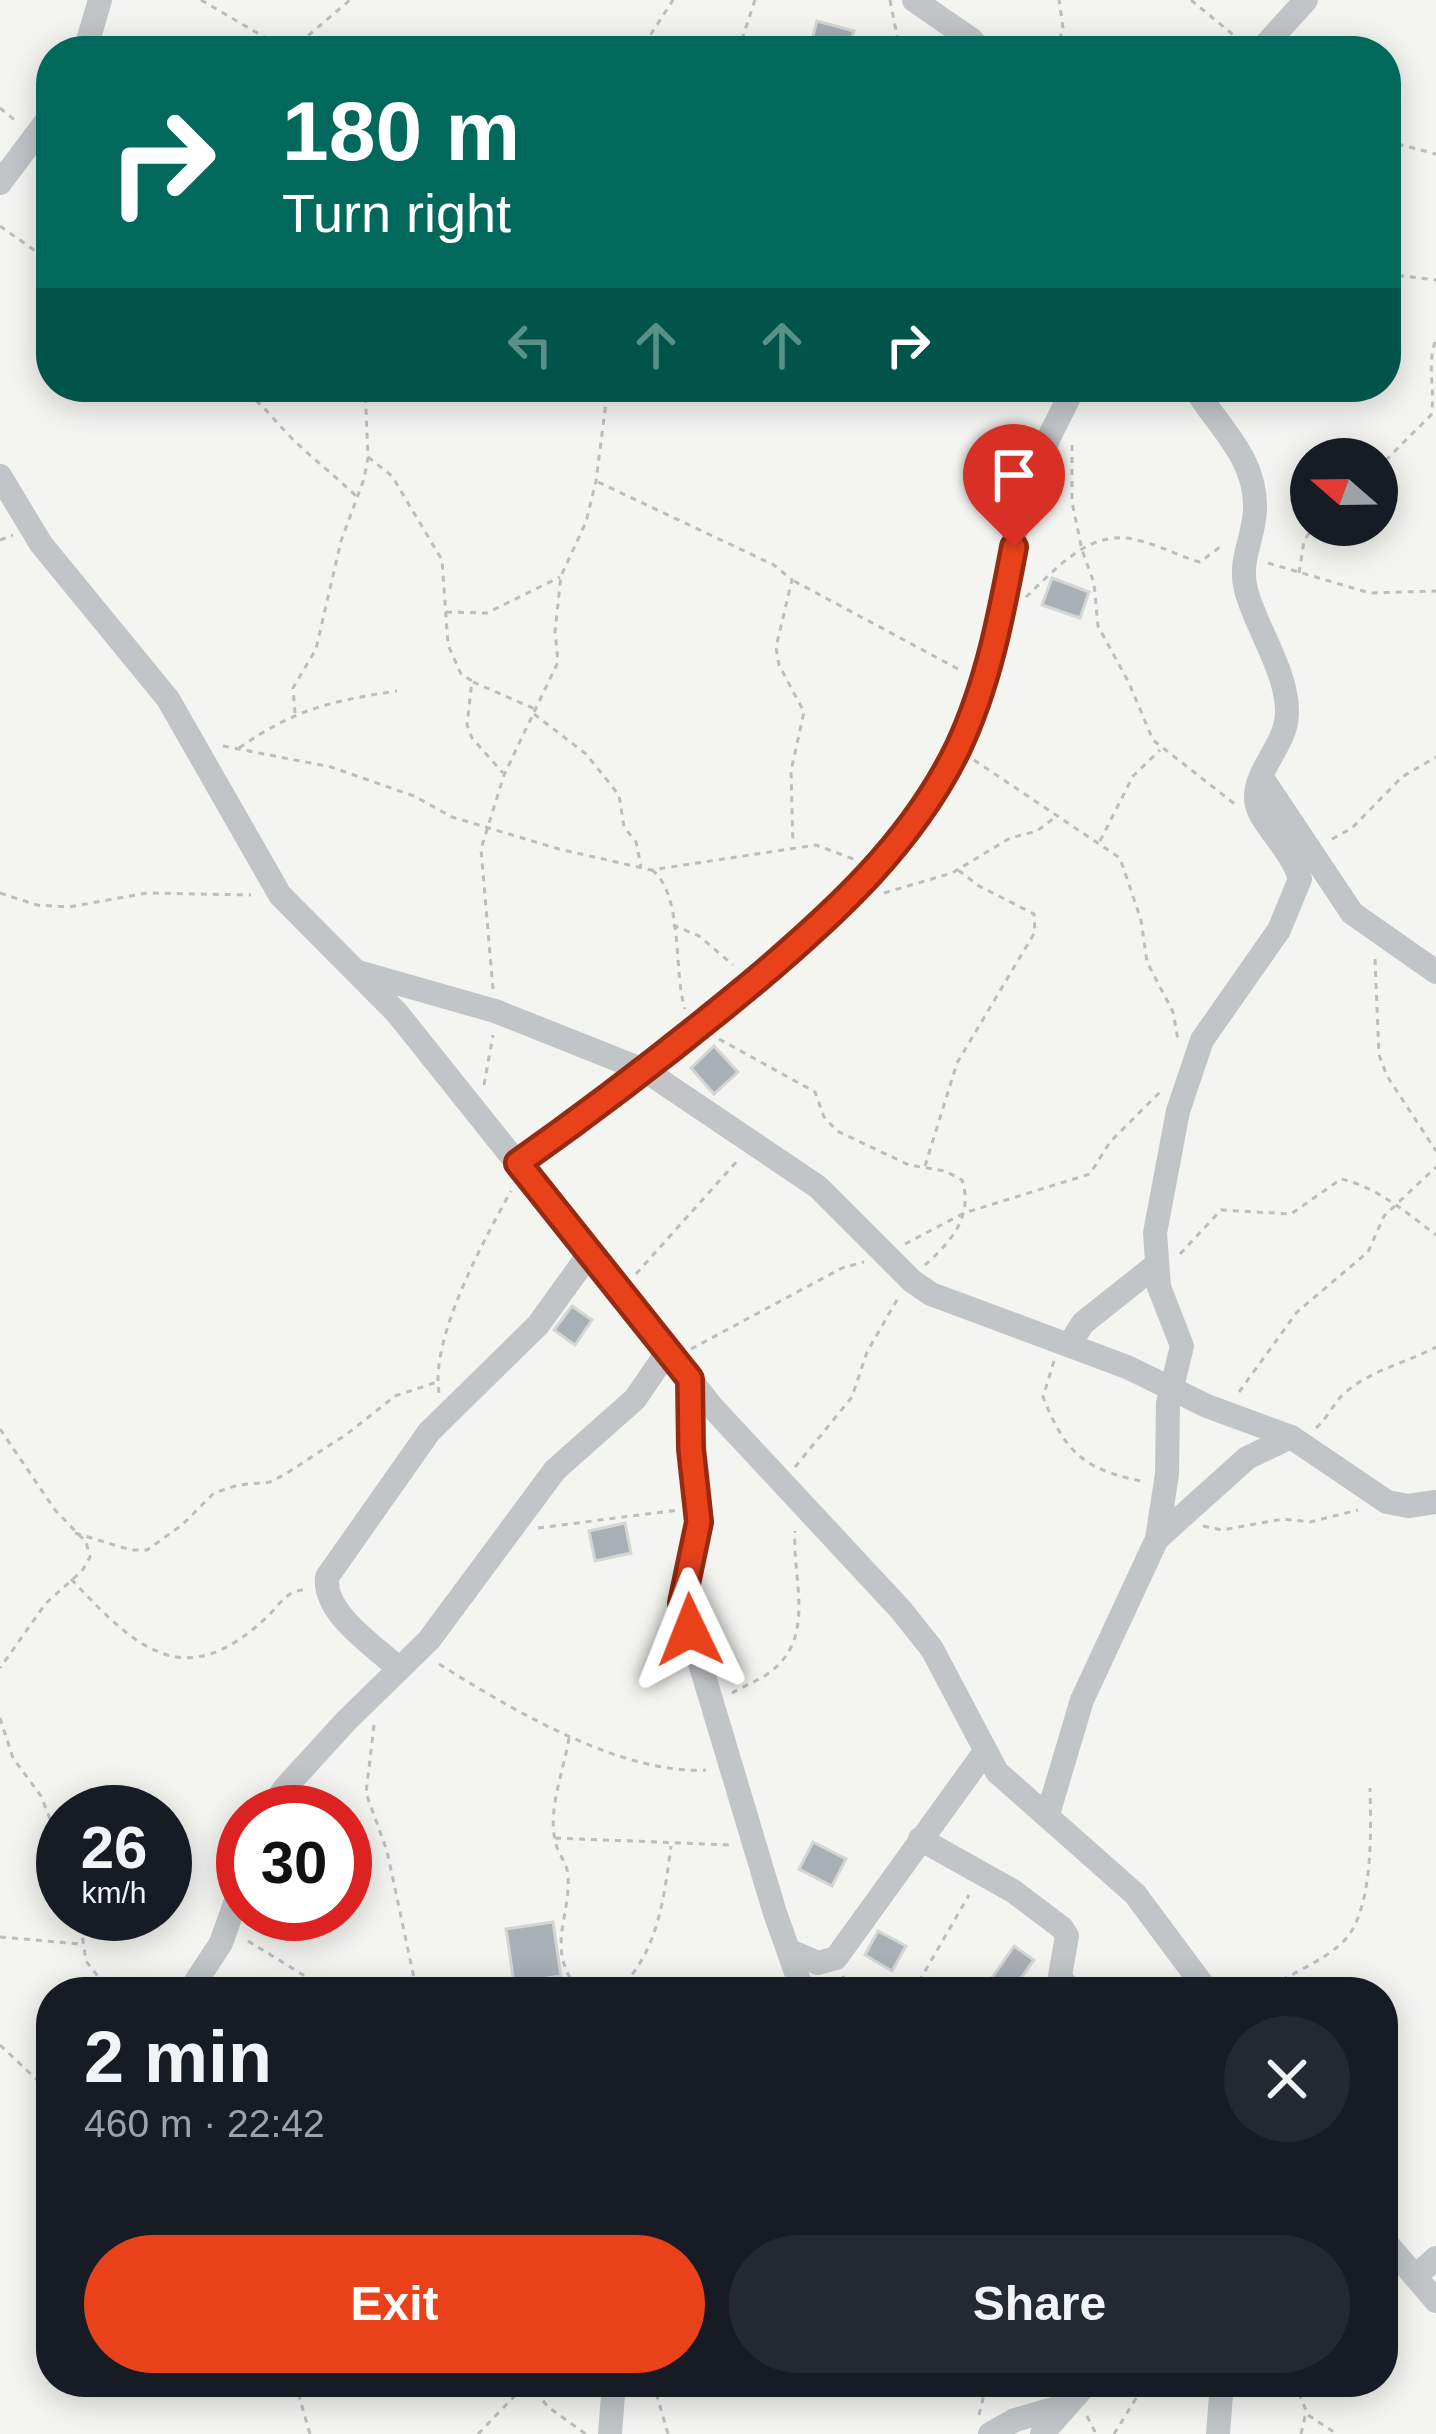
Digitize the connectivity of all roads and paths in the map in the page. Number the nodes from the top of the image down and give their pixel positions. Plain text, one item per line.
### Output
1 (100, 0) edge
2 (201, 0) edge
3 (350, 0) edge
4 (754, 0) edge
5 (890, 0) edge
6 (914, 0) edge
7 (1059, 0) edge
8 (1191, 0) edge
9 (1306, 0) edge
10 (674, 1) edge
11 (90, 36) edge
12 (263, 36) edge
13 (307, 36) edge
14 (649, 36) edge
15 (743, 36) edge
16 (897, 36) edge
17 (966, 36) edge
18 (1061, 36) edge
19 (1245, 36) edge
20 (1264, 36) edge
21 (36, 135) edge
22 (1401, 144) edge
23 (1436, 154) edge
24 (0, 183) edge
25 (0, 226) edge
26 (36, 251) edge
27 (1401, 276) edge
28 (1436, 280) edge
29 (1436, 339) edge
30 (258, 402) edge
31 (366, 402) edge
32 (606, 402) edge
33 (1067, 402) edge
34 (1068, 402) edge
35 (1205, 402) edge
36 (1398, 448) edge
37 (368, 457) junction
38 (0, 476) edge
39 (596, 482) junction
40 (359, 500) junction
41 (1247, 544) junction
42 (1303, 546) edge
43 (1082, 550) junction
44 (1299, 573) junction
45 (561, 576) junction
46 (792, 580) junction
47 (1436, 591) edge
48 (445, 612) junction
49 (1001, 617) junction
50 (472, 681) junction
51 (983, 681) junction
52 (398, 691) dead end
53 (534, 711) junction
54 (295, 713) junction
55 (187, 738) junction
56 (958, 748) junction
57 (1162, 748) junction
58 (237, 749) junction
59 (1436, 757) edge
60 (504, 775) junction
61 (1262, 778) junction
62 (1058, 815) junction
63 (1264, 820) junction
64 (487, 824) junction
65 (1100, 843) junction
66 (794, 847) junction
67 (1309, 851) junction
68 (877, 867) junction
69 (642, 868) junction
70 (651, 870) junction
71 (958, 870) junction
72 (277, 890) junction
73 (0, 893) edge
74 (852, 896) junction
75 (673, 925) junction
76 (1375, 932) junction
77 (356, 971) junction
78 (1436, 972) edge
79 (753, 982) junction
80 (495, 1011) junction
81 (697, 1030) junction
82 (1178, 1046) dead end
83 (646, 1071) junction
84 (1167, 1086) dead end
85 (476, 1112) junction
86 (754, 1142) junction
87 (1436, 1151) edge
88 (520, 1166) junction
89 (1436, 1167) edge
90 (924, 1168) junction
91 (1396, 1205) junction
92 (964, 1213) junction
93 (1436, 1235) edge
94 (590, 1253) junction
95 (1165, 1265) junction
96 (898, 1266) junction
97 (617, 1291) junction
98 (1065, 1343) junction
99 (1436, 1347) edge
100 (670, 1354) junction
101 (690, 1379) junction
102 (437, 1382) junction
103 (1172, 1388) junction
104 (449, 1410) junction
105 (1223, 1412) junction
106 (0, 1430) edge
107 (1296, 1440) junction
108 (783, 1482) junction
109 (1166, 1487) junction
110 (1387, 1502) junction
111 (1436, 1502) edge
112 (697, 1508) junction
113 (1178, 1520) junction
114 (795, 1529) dead end
115 (75, 1532) junction
116 (508, 1537) junction
117 (1157, 1539) junction
118 (71, 1579) junction
119 (327, 1595) junction
120 (408, 1660) junction
121 (0, 1668) edge
122 (380, 1688) junction
123 (712, 1705) junction
124 (0, 1718) edge
125 (569, 1736) junction
126 (984, 1753) junction
127 (731, 1766) junction
128 (288, 1785) edge
129 (1370, 1788) dead end
130 (36, 1789) edge
131 (1048, 1814) junction
132 (554, 1838) junction
133 (920, 1839) junction
134 (671, 1844) junction
135 (756, 1850) junction
136 (982, 1872) junction
137 (0, 1937) edge
138 (83, 1941) edge
139 (218, 1941) edge
140 (249, 1941) edge
141 (83, 1944) junction
142 (790, 1951) junction
143 (99, 1977) edge
144 (198, 1977) edge
145 (307, 1977) edge
146 (414, 1977) edge
147 (571, 1977) edge
148 (629, 1977) edge
149 (798, 1977) edge
150 (922, 1977) edge
151 (1061, 1977) edge
152 (1197, 1977) edge
153 (1286, 1977) edge
154 (0, 2045) edge
155 (36, 2079) edge
156 (1398, 2255) edge
157 (1436, 2258) edge
158 (1417, 2275) junction
159 (1436, 2301) edge
160 (299, 2397) edge
161 (514, 2397) edge
162 (540, 2397) edge
163 (613, 2397) edge
164 (657, 2397) edge
165 (1074, 2397) edge
166 (1137, 2397) edge
167 (1221, 2397) edge
168 (1300, 2397) edge
169 (1067, 2404) junction
170 (1306, 2412) junction
171 (984, 2425) edge
172 (310, 2434) edge
173 (478, 2434) edge
174 (586, 2434) edge
175 (610, 2434) edge
176 (668, 2434) edge
177 (1042, 2434) edge
178 (1114, 2434) edge
179 (1218, 2434) edge
180 (1301, 2434) edge
181 (1337, 2434) edge

1 - 11 street
2 - 12 path
3 - 13 path
4 - 15 path
5 - 16 path
6 - 17 street
7 - 18 path
8 - 19 path
9 - 20 street
10 - 14 path
21 - 24 street
22 - 23 path
25 - 26 path
27 - 28 path
29 - 36 path
30 - 40 path
31 - 37 path
32 - 39 path
33 - 49 street
34 - 43 path
35 - 41 street
37 - 40 path
37 - 48 path
38 - 55 street
39 - 45 path
39 - 46 path
40 - 54 path
41 - 43 path
41 - 44 path
41 - 61 street
42 - 44 path
43 - 49 path
43 - 57 path
44 - 47 path
45 - 48 path
45 - 53 path
46 - 51 path
46 - 66 path
48 - 50 path
49 - 51 street
50 - 53 path
50 - 60 path
51 - 56 street
52 - 54 path
53 - 60 path
53 - 69 path
54 - 58 path
55 - 58 path
55 - 72 street
56 - 62 path
56 - 68 street
57 - 63 path
57 - 65 path
58 - 64 path
59 - 67 path
60 - 64 path
61 - 63 street
61 - 67 street
62 - 65 path
62 - 71 path
63 - 95 street
64 - 69 path
64 - 80 path
65 - 82 path
66 - 68 path
66 - 70 path
67 - 76 street
68 - 74 street
69 - 70 path
70 - 75 path
71 - 74 path
71 - 90 path
72 - 73 path
72 - 77 street
74 - 79 street
75 - 79 path
75 - 81 path
76 - 78 street
76 - 87 path
77 - 80 street
77 - 85 street
79 - 81 street
80 - 83 street
80 - 85 path
81 - 83 street
81 - 90 path
83 - 86 street
83 - 88 street
84 - 92 path
85 - 88 street
86 - 96 street
86 - 97 path
88 - 94 street
88 - 102 path
89 - 91 path
90 - 92 path
91 - 93 path
91 - 95 path
91 - 105 path
92 - 96 path
92 - 96 path
94 - 97 street
94 - 104 street
95 - 98 street
95 - 103 street
96 - 98 street
96 - 100 path
96 - 108 path
97 - 100 street
98 - 103 street
98 - 109 path
99 - 107 path
100 - 101 street
100 - 116 street
101 - 108 street
101 - 112 street
102 - 104 path
102 - 115 path
103 - 105 street
103 - 109 street
104 - 119 street
105 - 107 street
106 - 115 path
107 - 110 street
107 - 113 street
108 - 126 street
109 - 117 street
110 - 111 street
110 - 113 path
112 - 116 path
112 - 123 street
113 - 117 street
114 - 123 path
115 - 118 path
116 - 120 street
117 - 131 street
118 - 119 path
118 - 121 path
119 - 120 street
120 - 122 street
120 - 125 path
122 - 128 street
122 - 146 path
123 - 127 street
124 - 130 path
125 - 127 path
125 - 132 path
126 - 131 street
126 - 133 street
127 - 135 street
129 - 153 path
131 - 152 street
132 - 134 path
132 - 147 path
133 - 136 street
133 - 142 street
134 - 135 path
134 - 148 path
135 - 142 street
136 - 150 path
136 - 151 street
137 - 141 path
138 - 141 path
139 - 144 street
140 - 145 path
141 - 143 path
142 - 149 street
154 - 155 path
156 - 158 street
157 - 158 street
158 - 159 street
160 - 172 path
161 - 173 path
162 - 174 path
163 - 175 street
164 - 176 path
165 - 169 street
166 - 178 path
167 - 179 street
168 - 170 path
169 - 171 street
169 - 177 street
170 - 180 path
170 - 181 path

